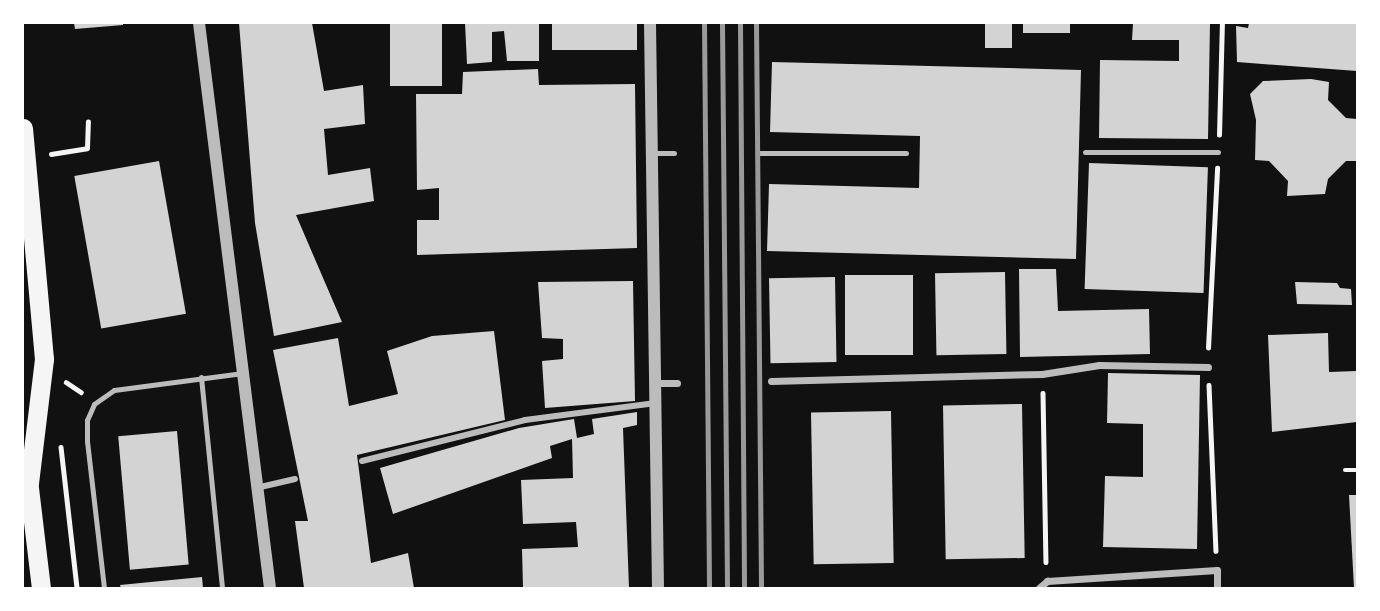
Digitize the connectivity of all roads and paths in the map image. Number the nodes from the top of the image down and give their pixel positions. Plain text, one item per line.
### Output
1 (199, 23) edge
2 (650, 23) edge
3 (1222, 23) edge
4 (23, 128) edge
5 (1085, 152) dead end
6 (1218, 152) junction
7 (652, 153) junction
8 (674, 153) dead end
9 (759, 153) dead end
10 (906, 153) dead end
11 (1208, 367) junction
12 (243, 373) junction
13 (1042, 374) junction
14 (201, 377) junction
15 (771, 381) dead end
16 (656, 383) junction
17 (677, 383) dead end
18 (656, 403) junction
19 (23, 446) edge
20 (362, 461) dead end
21 (1345, 470) dead end
22 (1357, 470) edge
23 (295, 479) dead end
24 (29, 483) junction
25 (256, 488) junction
26 (1217, 570) junction
27 (1046, 581) junction
28 (41, 588) edge
29 (104, 588) edge
30 (222, 588) edge
31 (270, 588) edge
32 (658, 588) edge
33 (1039, 588) edge
34 (1217, 588) edge

1 - 12 street
2 - 7 street
3 - 6 path
4 - 24 highway
5 - 6 lane
6 - 11 path
7 - 8 lane
7 - 16 street
9 - 10 lane
11 - 13 street
11 - 26 path
12 - 14 lane
12 - 25 street
13 - 15 street
13 - 27 path
14 - 29 lane
14 - 30 lane
16 - 17 street
16 - 18 street
18 - 20 street
18 - 32 street
19 - 24 highway
21 - 22 path
23 - 25 street
24 - 28 highway
25 - 31 street
26 - 27 street
26 - 34 street
27 - 33 street

